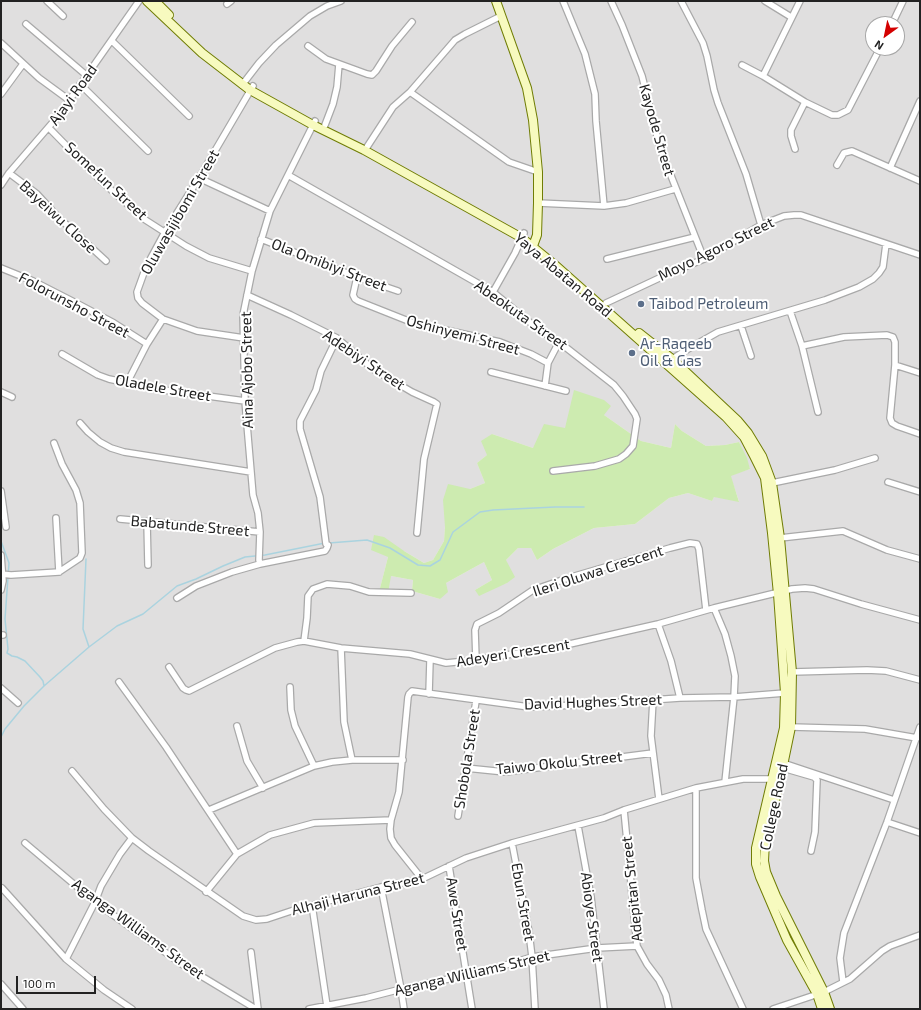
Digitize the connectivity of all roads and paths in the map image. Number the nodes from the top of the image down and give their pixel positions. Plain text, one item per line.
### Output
1 (47, 1) edge
2 (139, 1) edge
3 (146, 1) edge
4 (155, 1) edge
5 (341, 1) edge
6 (496, 1) edge
7 (563, 1) edge
8 (611, 1) edge
9 (681, 1) edge
10 (765, 1) edge
11 (800, 1) edge
12 (903, 1) edge
13 (327, 3) edge
14 (63, 16) dead end
15 (501, 16) junction
16 (896, 16) edge
17 (791, 17) junction
18 (412, 22) dead end
19 (26, 24) dead end
20 (112, 41) junction
21 (1, 43) edge
22 (308, 46) dead end
23 (876, 56) edge
24 (23, 64) junction
25 (339, 64) junction
26 (742, 64) dead end
27 (86, 76) junction
28 (763, 76) junction
29 (244, 83) junction
30 (80, 84) junction
31 (251, 88) junction
32 (410, 92) junction
33 (1, 94) edge
34 (69, 100) junction
35 (920, 101) edge
36 (805, 102) junction
37 (189, 116) dead end
38 (314, 123) junction
39 (325, 125) junction
40 (49, 128) junction
41 (367, 147) junction
42 (794, 149) dead end
43 (148, 151) dead end
44 (837, 165) dead end
45 (890, 168) junction
46 (538, 172) junction
47 (9, 173) junction
48 (288, 175) junction
49 (200, 178) junction
50 (920, 181) edge
51 (1, 185) edge
52 (675, 189) junction
53 (538, 203) junction
54 (604, 206) junction
55 (270, 211) junction
56 (761, 225) junction
57 (165, 232) junction
58 (523, 235) junction
59 (695, 237) junction
60 (261, 239) junction
61 (534, 244) junction
62 (886, 244) junction
63 (920, 255) edge
64 (608, 259) dead end
65 (704, 259) junction
66 (106, 261) dead end
67 (1, 268) edge
68 (252, 271) junction
69 (357, 277) junction
70 (398, 291) dead end
71 (493, 292) junction
72 (248, 295) junction
73 (606, 303) junction
74 (790, 311) junction
75 (163, 319) junction
76 (741, 326) junction
77 (244, 338) junction
78 (337, 338) junction
79 (559, 342) junction
80 (147, 344) junction
81 (802, 346) junction
82 (62, 354) dead end
83 (751, 356) dead end
84 (672, 360) junction
85 (548, 363) junction
86 (895, 365) junction
87 (491, 372) dead end
88 (920, 373) edge
89 (127, 383) junction
90 (545, 386) junction
91 (566, 391) dead end
92 (1, 392) edge
93 (12, 397) dead end
94 (245, 401) junction
95 (818, 412) dead end
96 (80, 423) dead end
97 (920, 434) edge
98 (54, 443) dead end
99 (875, 458) dead end
100 (553, 471) dead end
101 (251, 472) junction
102 (888, 482) dead end
103 (772, 483) junction
104 (1, 491) edge
105 (920, 492) edge
106 (56, 518) dead end
107 (120, 519) dead end
108 (147, 522) junction
109 (6, 527) dead end
110 (260, 532) junction
111 (417, 533) dead end
112 (780, 538) junction
113 (1, 556) edge
114 (920, 559) edge
115 (259, 562) junction
116 (148, 565) dead end
117 (59, 572) junction
118 (6, 575) edge
119 (1, 590) edge
120 (411, 593) dead end
121 (781, 593) junction
122 (177, 598) dead end
123 (714, 608) junction
124 (706, 610) junction
125 (920, 620) edge
126 (658, 624) junction
127 (304, 641) junction
128 (341, 648) junction
129 (430, 660) junction
130 (476, 660) junction
131 (169, 667) dead end
132 (792, 672) junction
133 (920, 680) edge
134 (119, 682) dead end
135 (290, 687) dead end
136 (1, 688) edge
137 (785, 693) junction
138 (429, 694) junction
139 (734, 697) junction
140 (680, 698) junction
141 (653, 700) junction
142 (476, 701) junction
143 (18, 703) dead end
144 (237, 726) dead end
145 (791, 727) junction
146 (920, 727) edge
147 (917, 738) junction
148 (653, 753) junction
149 (352, 760) junction
150 (403, 760) junction
151 (783, 765) junction
152 (314, 766) junction
153 (466, 768) junction
154 (72, 771) dead end
155 (776, 779) junction
156 (725, 782) junction
157 (263, 788) junction
158 (696, 788) junction
159 (659, 799) junction
160 (894, 800) junction
161 (209, 810) junction
162 (624, 810) junction
163 (458, 816) dead end
164 (391, 820) junction
165 (886, 822) junction
166 (578, 826) junction
167 (920, 833) edge
168 (132, 838) junction
169 (25, 843) dead end
170 (512, 843) junction
171 (811, 851) dead end
172 (237, 854) junction
173 (449, 866) junction
174 (422, 879) junction
175 (2, 888) dead end
176 (381, 888) junction
177 (206, 892) junction
178 (95, 902) junction
179 (312, 905) junction
180 (920, 934) edge
181 (637, 946) junction
182 (597, 948) junction
183 (251, 952) dead end
184 (532, 957) junction
185 (66, 959) junction
186 (466, 975) junction
187 (843, 982) junction
188 (1, 984) edge
189 (401, 989) junction
190 (820, 993) junction
191 (327, 1006) junction
192 (23, 1009) edge
193 (132, 1009) edge
194 (257, 1009) edge
195 (309, 1009) edge
196 (404, 1009) edge
197 (472, 1009) edge
198 (535, 1009) edge
199 (604, 1009) edge
200 (669, 1009) edge
201 (743, 1009) edge
202 (773, 1009) edge
203 (822, 1009) edge
204 (830, 1009) edge

1 - 14 street
2 - 20 street, Ajayi Road
3 - 29 main road, Yaya Abatan Road
4 - 29 main road, Yaya Abatan Road
5 - 13 street
6 - 15 main road
7 - 54 street
8 - 52 street, Kayode Street
9 - 56 street
10 - 17 street
11 - 17 street
12 - 16 street
13 - 29 street
15 - 32 street
15 - 46 main road
17 - 28 street
18 - 25 street
19 - 27 street
20 - 27 street, Ajayi Road
20 - 37 street
21 - 24 street
22 - 25 street
23 - 36 street
24 - 33 street
24 - 34 street
25 - 39 street
26 - 28 street
27 - 30 street, Ajayi Road
28 - 36 street
29 - 31 main road, Yaya Abatan Road
30 - 34 street, Ajayi Road
30 - 43 street
31 - 38 main road, Yaya Abatan Road
31 - 49 street, Oluwasijibomi Street
32 - 41 street
32 - 46 street
34 - 40 street, Ajayi Road
35 - 45 street
36 - 42 street
38 - 39 main road, Yaya Abatan Road
38 - 48 street, Aina Ajobo Street
38 - 58 main road, Yaya Abatan Road
39 - 41 main road, Yaya Abatan Road
40 - 47 street, Ajayi Road
40 - 57 street, Somefun Street
41 - 58 main road, Yaya Abatan Road
44 - 45 street
45 - 50 street
46 - 53 main road
47 - 51 street, Ajayi Road
47 - 66 street, Bayeiwu Close
48 - 55 street, Aina Ajobo Street
48 - 71 street, Abeokuta Street
49 - 55 street
49 - 57 street, Oluwasijibomi Street
52 - 54 street
52 - 59 street, Kayode Street
53 - 54 street
53 - 61 main road
55 - 60 street, Aina Ajobo Street
56 - 62 street, Moyo Agoro Street
56 - 65 street, Moyo Agoro Street
57 - 68 street, Somefun Street
57 - 75 street, Oluwasijibomi Street
58 - 61 main road, Yaya Abatan Road
58 - 71 street
59 - 64 street
59 - 65 street, Kayode Street
60 - 68 street, Aina Ajobo Street
60 - 69 street, Ola Omibiyi Street
61 - 73 main road, Yaya Abatan Road
61 - 121 main road, Yaya Abatan Road
62 - 63 street, Moyo Agoro Street
62 - 74 street
65 - 73 street, Moyo Agoro Street
67 - 80 street, Folorunsho Street
68 - 72 street, Aina Ajobo Street
69 - 70 street, Ola Omibiyi Street
69 - 85 street, Oshinyemi Street
71 - 79 street, Abeokuta Street
72 - 77 street, Aina Ajobo Street
72 - 78 street, Adebiyi Street
73 - 84 main road, Yaya Abatan Road
74 - 76 street
74 - 81 street
75 - 77 street, Oluwasijibomi Street
75 - 80 street
76 - 83 street
76 - 84 street
77 - 94 street, Aina Ajobo Street
78 - 111 street, Adebiyi Street
78 - 115 street
79 - 85 street
79 - 100 street, Abeokuta Street
80 - 89 street
81 - 86 street
81 - 95 street
82 - 89 street, Oladele Street
84 - 103 main road, Yaya Abatan Road
85 - 90 street
86 - 88 street
86 - 97 street
87 - 90 street
89 - 94 street, Oladele Street
90 - 91 street
92 - 93 street
94 - 101 street, Aina Ajobo Street
96 - 101 street
98 - 117 street
99 - 103 street
101 - 110 street, Aina Ajobo Street
102 - 105 street
103 - 112 main road, Yaya Abatan Road
104 - 109 street
106 - 117 street
107 - 108 street, Babatunde Street
108 - 110 street, Babatunde Street
108 - 116 street
110 - 115 street, Aina Ajobo Street
112 - 114 street
112 - 121 main road, Yaya Abatan Road
113 - 118 street
115 - 122 street
117 - 118 street
118 - 119 street
120 - 127 street
121 - 123 street, Adeyeri Crescent
121 - 125 street, Adeyeri Crescent
121 - 132 main road, College Road
121 - 137 main road, College Road
123 - 124 street, Adeyeri Crescent
123 - 139 street
124 - 126 street, Adeyeri Crescent
124 - 130 street, Ileri Oluwa Crescent
126 - 130 street, Adeyeri Crescent
126 - 140 street
127 - 128 street, Adeyeri Crescent
127 - 131 street, Adeyeri Crescent
128 - 129 street, Adeyeri Crescent
128 - 149 street
129 - 130 street, Adeyeri Crescent
129 - 138 street
132 - 133 street
132 - 145 main road, College Road
134 - 161 street
135 - 152 street
136 - 143 street
137 - 139 street, David Hughes Street
137 - 155 main road, College Road
138 - 142 street, David Hughes Street
138 - 150 street, David Hughes Street
139 - 140 street, David Hughes Street
139 - 156 street
140 - 141 street, David Hughes Street
141 - 142 street, David Hughes Street
141 - 148 street
142 - 153 street, Shobola Street
144 - 157 street
145 - 147 street
145 - 151 main road, College Road
146 - 147 street
147 - 160 street
148 - 153 street, Taiwo Okolu Street
148 - 159 street
149 - 150 street
149 - 152 street
150 - 164 street, David Hughes Street
151 - 155 main road, College Road
151 - 160 street
151 - 171 street
152 - 157 street
153 - 163 street, Shobola Street
154 - 168 street, Alhaji Haruna Street
155 - 156 street, Alhaji Haruna Street
155 - 190 main road, College Road
156 - 158 street, Alhaji Haruna Street
157 - 161 street
158 - 159 street, Alhaji Haruna Street
158 - 201 street
159 - 162 street, Alhaji Haruna Street
160 - 165 street
161 - 172 street
162 - 166 street, Alhaji Haruna Street
162 - 181 street, Adepitan Street
164 - 172 street
164 - 174 street, David Hughes Street
165 - 167 street
165 - 187 street
166 - 170 street, Alhaji Haruna Street
166 - 182 street, Abioye Street
168 - 177 street, Alhaji Haruna Street
168 - 178 street
169 - 178 street, Aganga Williams Street
170 - 173 street, Alhaji Haruna Street
170 - 184 street, Ebun Street
172 - 177 street
173 - 174 street, Alhaji Haruna Street
173 - 186 street, Awe Street
174 - 176 street, Alhaji Haruna Street
175 - 185 street
176 - 179 street, Alhaji Haruna Street
176 - 189 street
177 - 179 street, Alhaji Haruna Street
178 - 185 street
178 - 194 street, Aganga Williams Street
179 - 191 street
180 - 187 street
181 - 182 street, Aganga Williams Street
181 - 200 street, Adepitan Street
182 - 184 street, Aganga Williams Street
182 - 199 street, Abioye Street
183 - 194 street
184 - 186 street, Aganga Williams Street
184 - 198 street, Ebun Street
185 - 193 street
186 - 189 street, Aganga Williams Street
186 - 197 street, Awe Street
187 - 190 street
188 - 192 street
189 - 191 street, Aganga Williams Street
189 - 196 street
190 - 202 street
190 - 203 main road, College Road
190 - 204 main road, College Road
191 - 195 street, Aganga Williams Street

